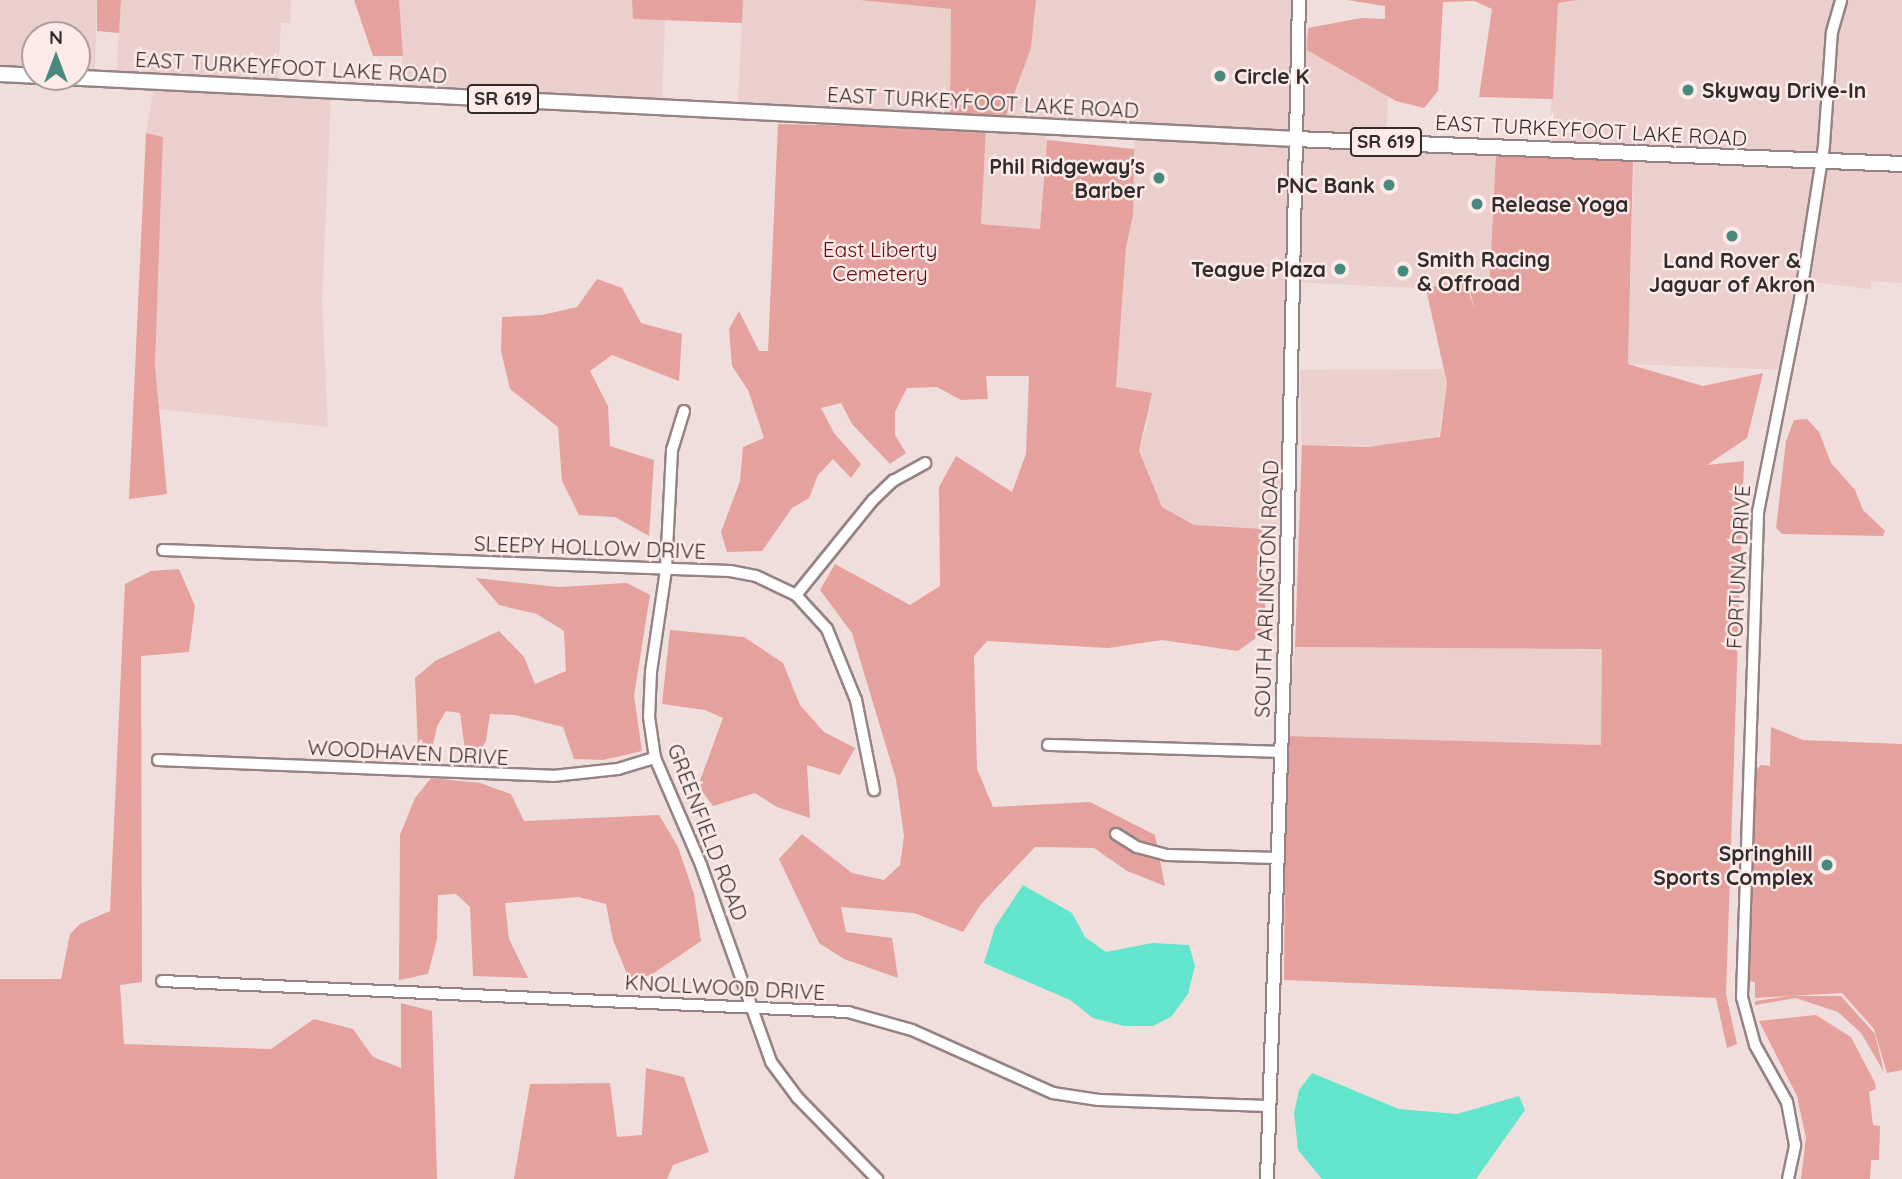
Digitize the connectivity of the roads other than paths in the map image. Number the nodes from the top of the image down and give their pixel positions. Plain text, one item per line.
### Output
1 (1299, 0) edge
2 (1841, 0) edge
3 (0, 74) edge
4 (21, 75) edge
5 (91, 78) edge
6 (1295, 139) junction
7 (1822, 161) junction
8 (1902, 164) edge
9 (684, 411) dead end
10 (925, 463) dead end
11 (163, 550) dead end
12 (666, 570) junction
13 (796, 595) junction
14 (1048, 745) dead end
15 (1280, 752) junction
16 (655, 758) junction
17 (158, 760) dead end
18 (874, 790) dead end
19 (1116, 834) dead end
20 (1277, 858) junction
21 (162, 981) dead end
22 (752, 1007) junction
23 (1269, 1106) junction
24 (877, 1179) edge
25 (1267, 1179) edge
26 (1788, 1179) edge

1 - 6 main road, SOUTH ARLINGTON ROAD
2 - 7 street, FORTUNA DRIVE
3 - 4 main road
5 - 6 main road, EAST TURKEYFOOT LAKE ROAD / SR 619
6 - 7 main road, EAST TURKEYFOOT LAKE ROAD / SR 619
6 - 15 main road, SOUTH ARLINGTON ROAD
7 - 8 main road, EAST TURKEYFOOT LAKE ROAD / SR 619
7 - 26 street, FORTUNA DRIVE
9 - 12 street, GREENFIELD ROAD
10 - 13 street
11 - 12 street, SLEEPY HOLLOW DRIVE
12 - 13 street, SLEEPY HOLLOW DRIVE
12 - 16 street, GREENFIELD ROAD
13 - 18 street, SLEEPY HOLLOW DRIVE
14 - 15 street
15 - 20 main road, SOUTH ARLINGTON ROAD
16 - 17 street, WOODHAVEN DRIVE
16 - 22 street, GREENFIELD ROAD
19 - 20 street
20 - 23 main road, SOUTH ARLINGTON ROAD
21 - 22 street, KNOLLWOOD DRIVE
22 - 23 street, KNOLLWOOD DRIVE
22 - 24 street, GREENFIELD ROAD
23 - 25 main road, SOUTH ARLINGTON ROAD

